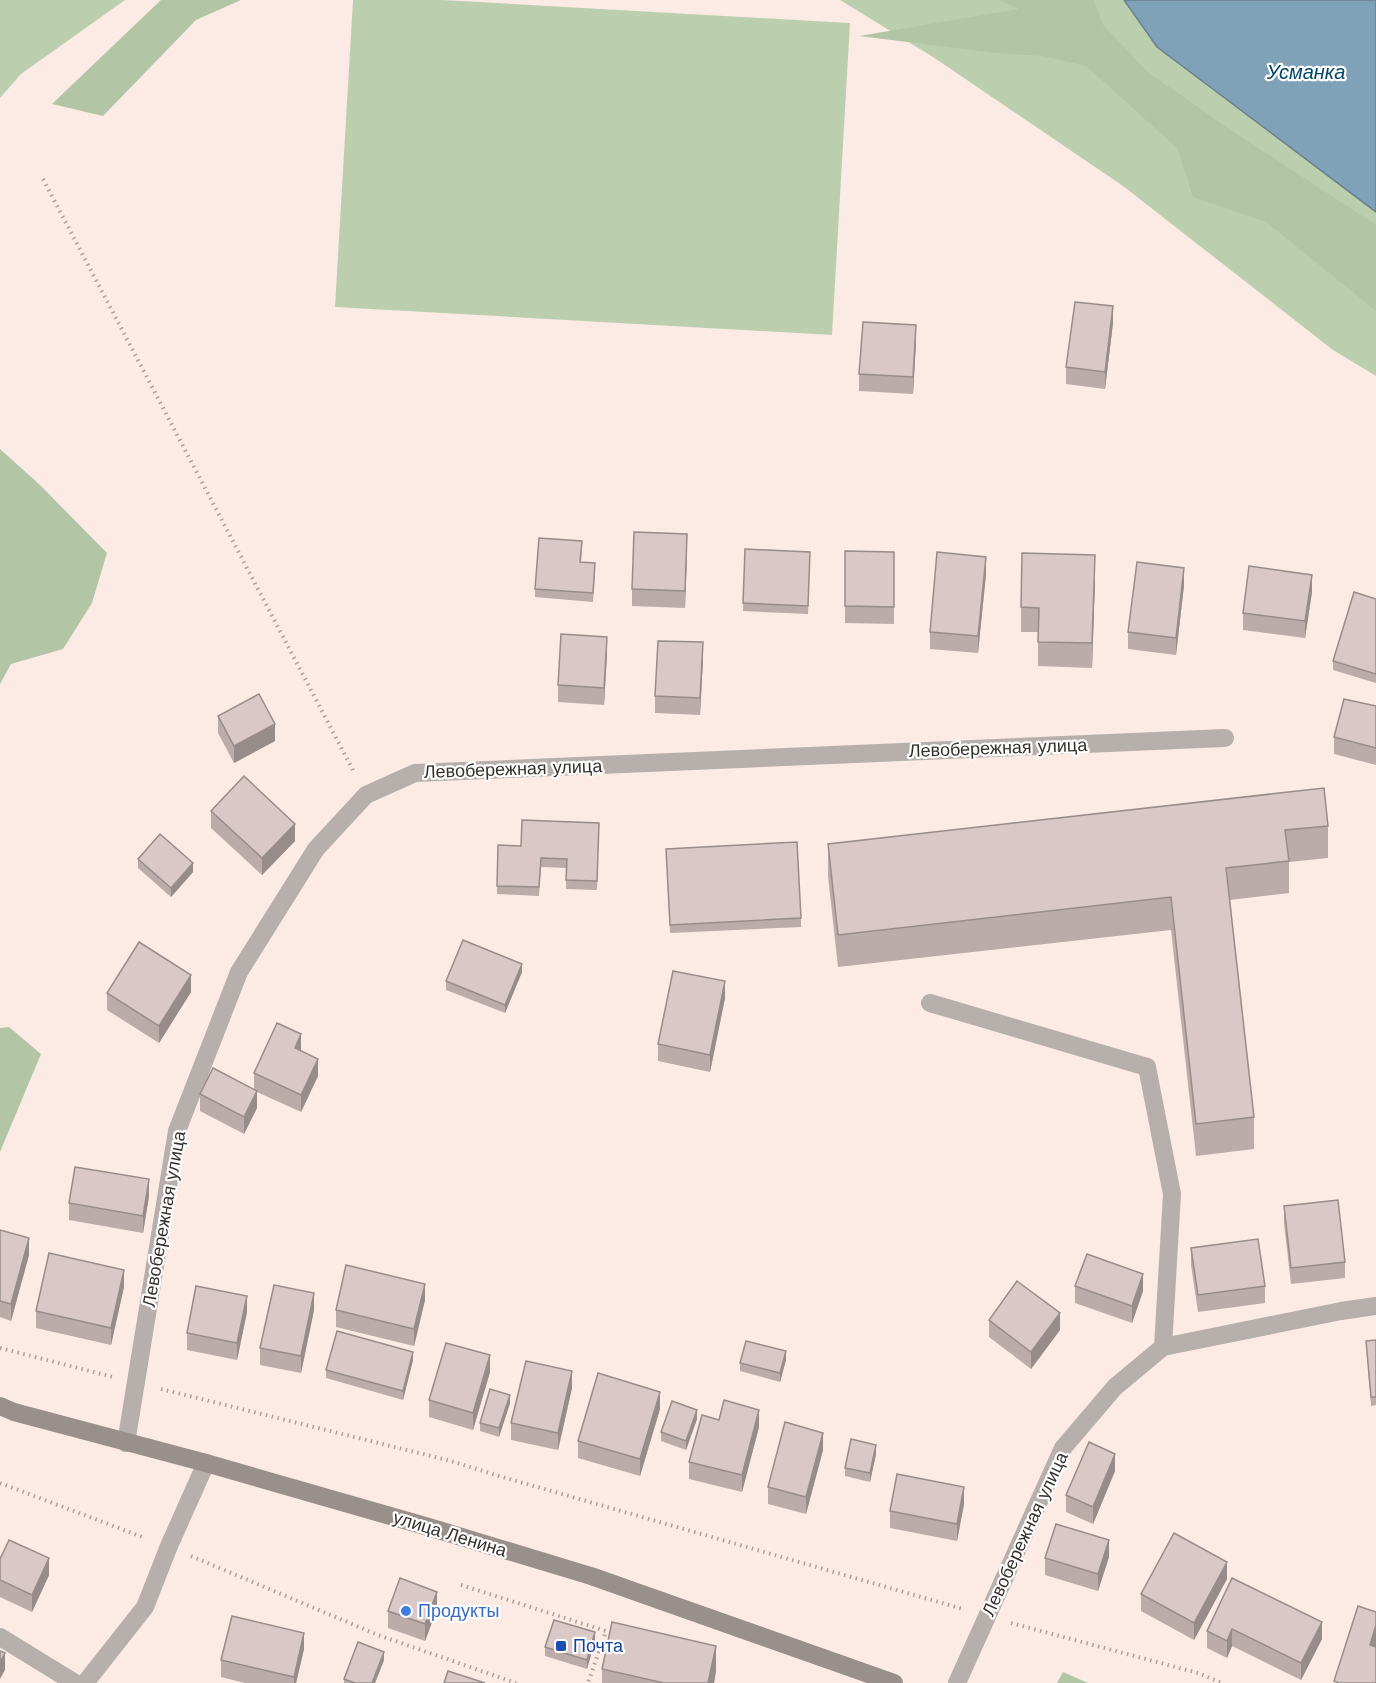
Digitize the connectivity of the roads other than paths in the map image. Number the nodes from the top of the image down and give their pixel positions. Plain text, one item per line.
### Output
1 (1225, 738) dead end
2 (930, 1003) dead end
3 (1376, 1306) edge
4 (1163, 1347) junction
5 (0, 1406) edge
6 (126, 1443) junction
7 (206, 1463) junction
8 (0, 1637) edge
9 (75, 1683) edge
10 (86, 1683) edge
11 (894, 1683) edge
12 (957, 1683) edge

1 - 6 street, Левобережная улица
2 - 4 street
3 - 4 street, Левобережная улица
4 - 12 street, Левобережная улица
5 - 6 main road, улица Ленина
6 - 7 main road, улица Ленина
7 - 10 street
7 - 11 main road, улица Ленина
8 - 9 street

